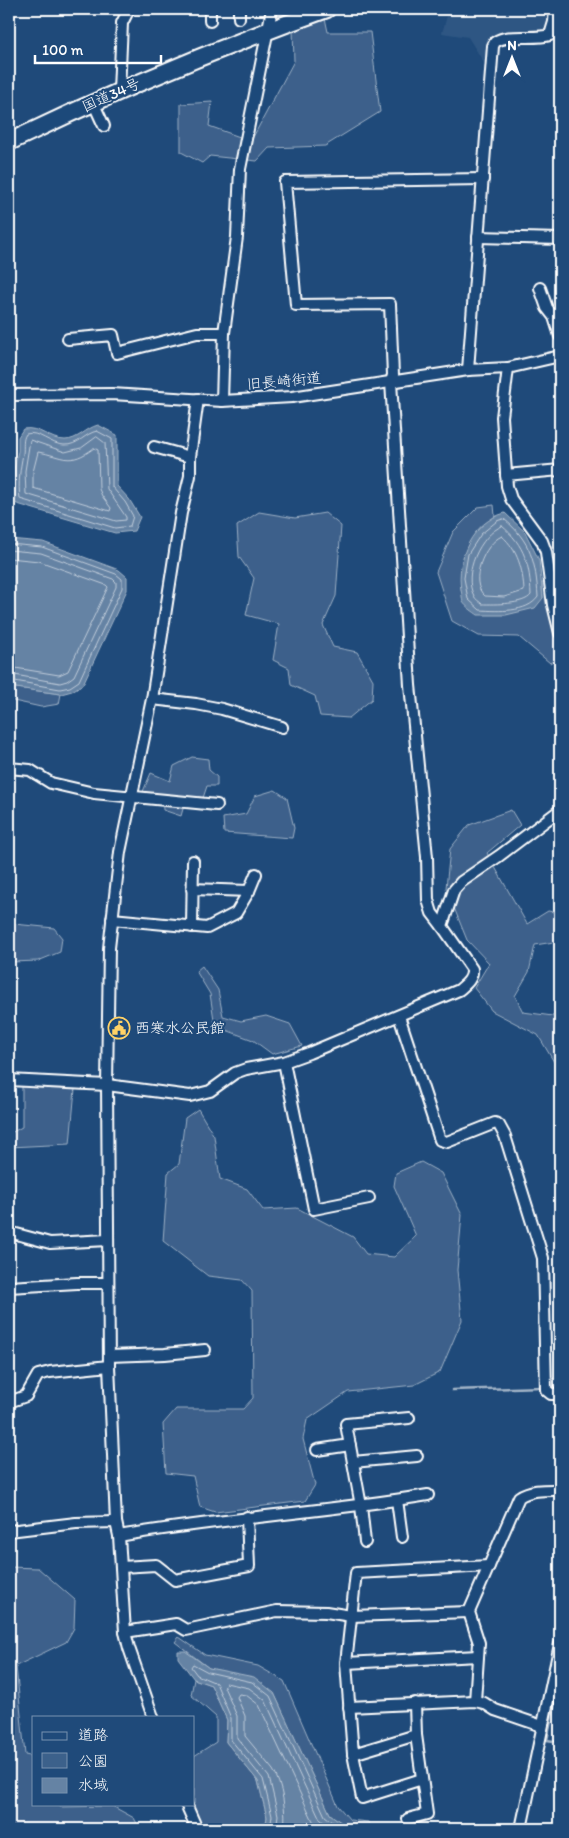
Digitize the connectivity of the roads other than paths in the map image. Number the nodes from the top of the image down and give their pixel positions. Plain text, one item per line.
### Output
1 (129, 9) edge
2 (210, 9) edge
3 (272, 9) edge
4 (327, 9) edge
5 (555, 9) edge
6 (210, 21) dead end
7 (268, 30) junction
8 (555, 35) edge
9 (119, 91) junction
10 (93, 102) junction
11 (104, 126) dead end
12 (9, 142) edge
13 (483, 179) junction
14 (478, 236) junction
15 (560, 239) edge
16 (540, 288) dead end
17 (224, 333) junction
18 (560, 336) edge
19 (68, 339) dead end
20 (560, 356) edge
21 (508, 368) junction
22 (468, 370) junction
23 (391, 382) junction
24 (9, 395) edge
25 (198, 399) junction
26 (222, 401) junction
27 (154, 446) dead end
28 (190, 457) junction
29 (560, 470) edge
30 (506, 475) junction
31 (560, 633) edge
32 (152, 699) junction
33 (282, 727) dead end
34 (9, 768) edge
35 (131, 796) junction
36 (217, 805) dead end
37 (560, 810) edge
38 (193, 861) dead end
39 (256, 874) dead end
40 (192, 889) junction
41 (249, 891) junction
42 (112, 918) junction
43 (442, 926) junction
44 (192, 927) junction
45 (399, 1016) junction
46 (284, 1062) junction
47 (9, 1080) edge
48 (107, 1085) junction
49 (369, 1198) dead end
50 (9, 1232) edge
51 (108, 1240) junction
52 (108, 1283) junction
53 (9, 1287) edge
54 (205, 1350) dead end
55 (109, 1361) junction
56 (560, 1394) edge
57 (9, 1402) edge
58 (409, 1418) dead end
59 (350, 1446) junction
60 (317, 1450) dead end
61 (416, 1456) dead end
62 (353, 1462) junction
63 (560, 1490) edge
64 (428, 1495) dead end
65 (397, 1500) junction
66 (361, 1506) junction
67 (247, 1517) junction
68 (116, 1522) junction
69 (9, 1531) edge
70 (120, 1536) junction
71 (402, 1537) dead end
72 (365, 1542) dead end
73 (489, 1566) junction
74 (121, 1567) junction
75 (469, 1612) junction
76 (351, 1616) junction
77 (125, 1632) junction
78 (560, 1644) edge
79 (478, 1656) junction
80 (346, 1663) junction
81 (476, 1701) junction
82 (415, 1703) junction
83 (349, 1707) junction
84 (154, 1716) edge
85 (542, 1726) junction
86 (416, 1735) junction
87 (353, 1754) junction
88 (422, 1779) junction
89 (187, 1806) edge
90 (408, 1819) dead end
91 (196, 1829) edge
92 (521, 1829) edge

1 - 9 street
2 - 6 street
3 - 7 street
4 - 7 highway, 国道34号
5 - 8 street
7 - 9 highway, 国道34号
7 - 17 street
8 - 13 street
9 - 10 highway, 国道34号
10 - 11 street
10 - 12 highway, 国道34号
13 - 14 street
13 - 23 street
14 - 15 street
14 - 22 street
16 - 18 street
17 - 19 street
17 - 26 street
20 - 21 street, 旧長崎街道
21 - 22 street, 旧長崎街道
21 - 30 street
22 - 23 street, 旧長崎街道
23 - 26 street, 旧長崎街道
23 - 43 street
24 - 25 street, 旧長崎街道
25 - 26 street, 旧長崎街道
25 - 28 street
27 - 28 street
28 - 32 street
29 - 30 street
30 - 31 street
32 - 33 street
32 - 35 street
34 - 35 street
35 - 36 street
35 - 42 street
37 - 43 street
38 - 40 street
39 - 41 street
40 - 41 street
40 - 44 street
41 - 44 street
42 - 44 street
42 - 48 street
43 - 45 street
45 - 46 street
45 - 56 street
46 - 48 street
46 - 49 street
47 - 48 street
48 - 51 street
50 - 51 street
51 - 52 street
52 - 53 street
52 - 55 street
54 - 55 street
55 - 57 street
55 - 68 street
58 - 59 street
59 - 60 street
59 - 62 street
61 - 62 street
62 - 66 street
63 - 73 street
64 - 65 street
65 - 66 street
65 - 71 street
66 - 67 street
66 - 72 street
67 - 70 street
67 - 74 street
68 - 69 street
68 - 70 street
70 - 74 street
73 - 75 street
73 - 76 street
74 - 77 street
75 - 76 street
75 - 79 street
76 - 77 street
76 - 80 street
77 - 84 street
78 - 85 street
79 - 80 street
79 - 81 street
80 - 83 street
81 - 82 street
81 - 85 street
82 - 83 street
82 - 86 street
83 - 87 street
85 - 92 street
86 - 87 street
86 - 88 street
87 - 88 street
88 - 90 street
89 - 91 street

